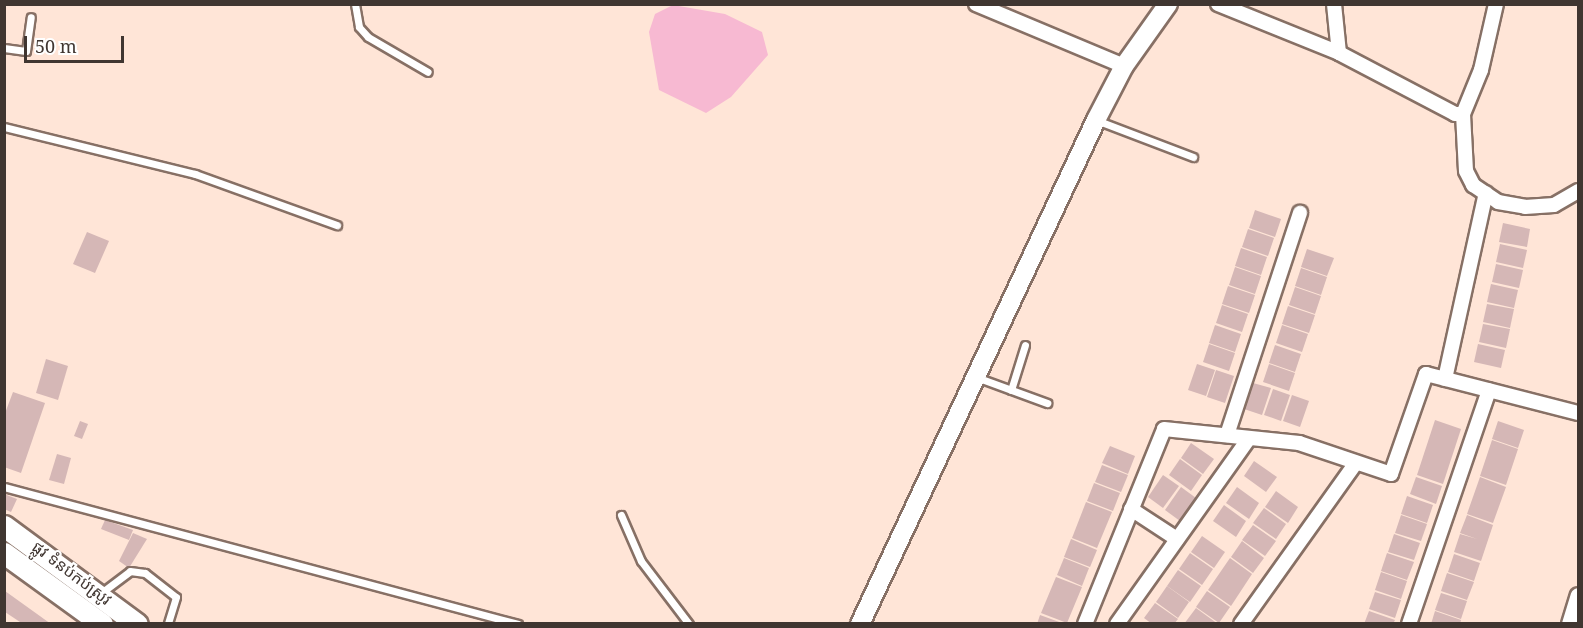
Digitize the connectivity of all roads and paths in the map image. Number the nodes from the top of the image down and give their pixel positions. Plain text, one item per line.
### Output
1 (355, 4) edge
2 (976, 4) edge
3 (1168, 4) edge
4 (1218, 4) edge
5 (1334, 4) edge
6 (1496, 4) edge
7 (997, 7) edge
8 (31, 17) dead end
9 (4, 48) edge
10 (1339, 53) junction
11 (1124, 66) junction
12 (428, 72) dead end
13 (1463, 114) junction
14 (1096, 120) junction
15 (4, 127) edge
16 (1193, 157) dead end
17 (1486, 194) junction
18 (1575, 198) edge
19 (1300, 213) dead end
20 (337, 225) dead end
21 (1025, 345) dead end
22 (976, 377) junction
23 (1446, 379) junction
24 (1011, 390) junction
25 (1489, 390) junction
26 (1047, 403) dead end
27 (1578, 412) edge
28 (1227, 435) junction
29 (1249, 438) junction
30 (1356, 463) junction
31 (4, 487) edge
32 (1131, 509) junction
33 (621, 515) dead end
34 (4, 526) edge
35 (1177, 539) junction
36 (4, 553) edge
37 (101, 594) junction
38 (1578, 595) edge
39 (102, 624) edge
40 (137, 624) edge
41 (168, 624) edge
42 (518, 624) edge
43 (689, 624) edge
44 (860, 624) edge
45 (1085, 624) edge
46 (1117, 624) edge
47 (1241, 624) edge
48 (1409, 624) edge
49 (1569, 624) edge

1 - 12 lane
2 - 7 street
3 - 11 main road
4 - 10 street
5 - 10 street
6 - 13 street
7 - 11 street
8 - 9 lane
10 - 13 street
11 - 14 main road
13 - 17 street
14 - 16 lane
14 - 22 main road
15 - 20 lane
17 - 18 street
17 - 23 street
19 - 28 street
21 - 24 lane
22 - 24 lane
22 - 44 main road
23 - 25 street
23 - 30 street
24 - 26 lane
25 - 27 street
25 - 48 street
28 - 29 street
28 - 32 street
29 - 30 street
29 - 35 street
30 - 47 street
31 - 42 lane
32 - 35 street
32 - 45 street
33 - 43 lane
34 - 37 main road, ផ្លូវ ទំនប់កប់ស្រូវ
35 - 46 street
36 - 39 main road, ផ្លូវ ទំនប់កប់ស្រូវ
37 - 40 main road, ផ្លូវ ទំនប់កប់ស្រូវ
37 - 41 lane
38 - 49 street

